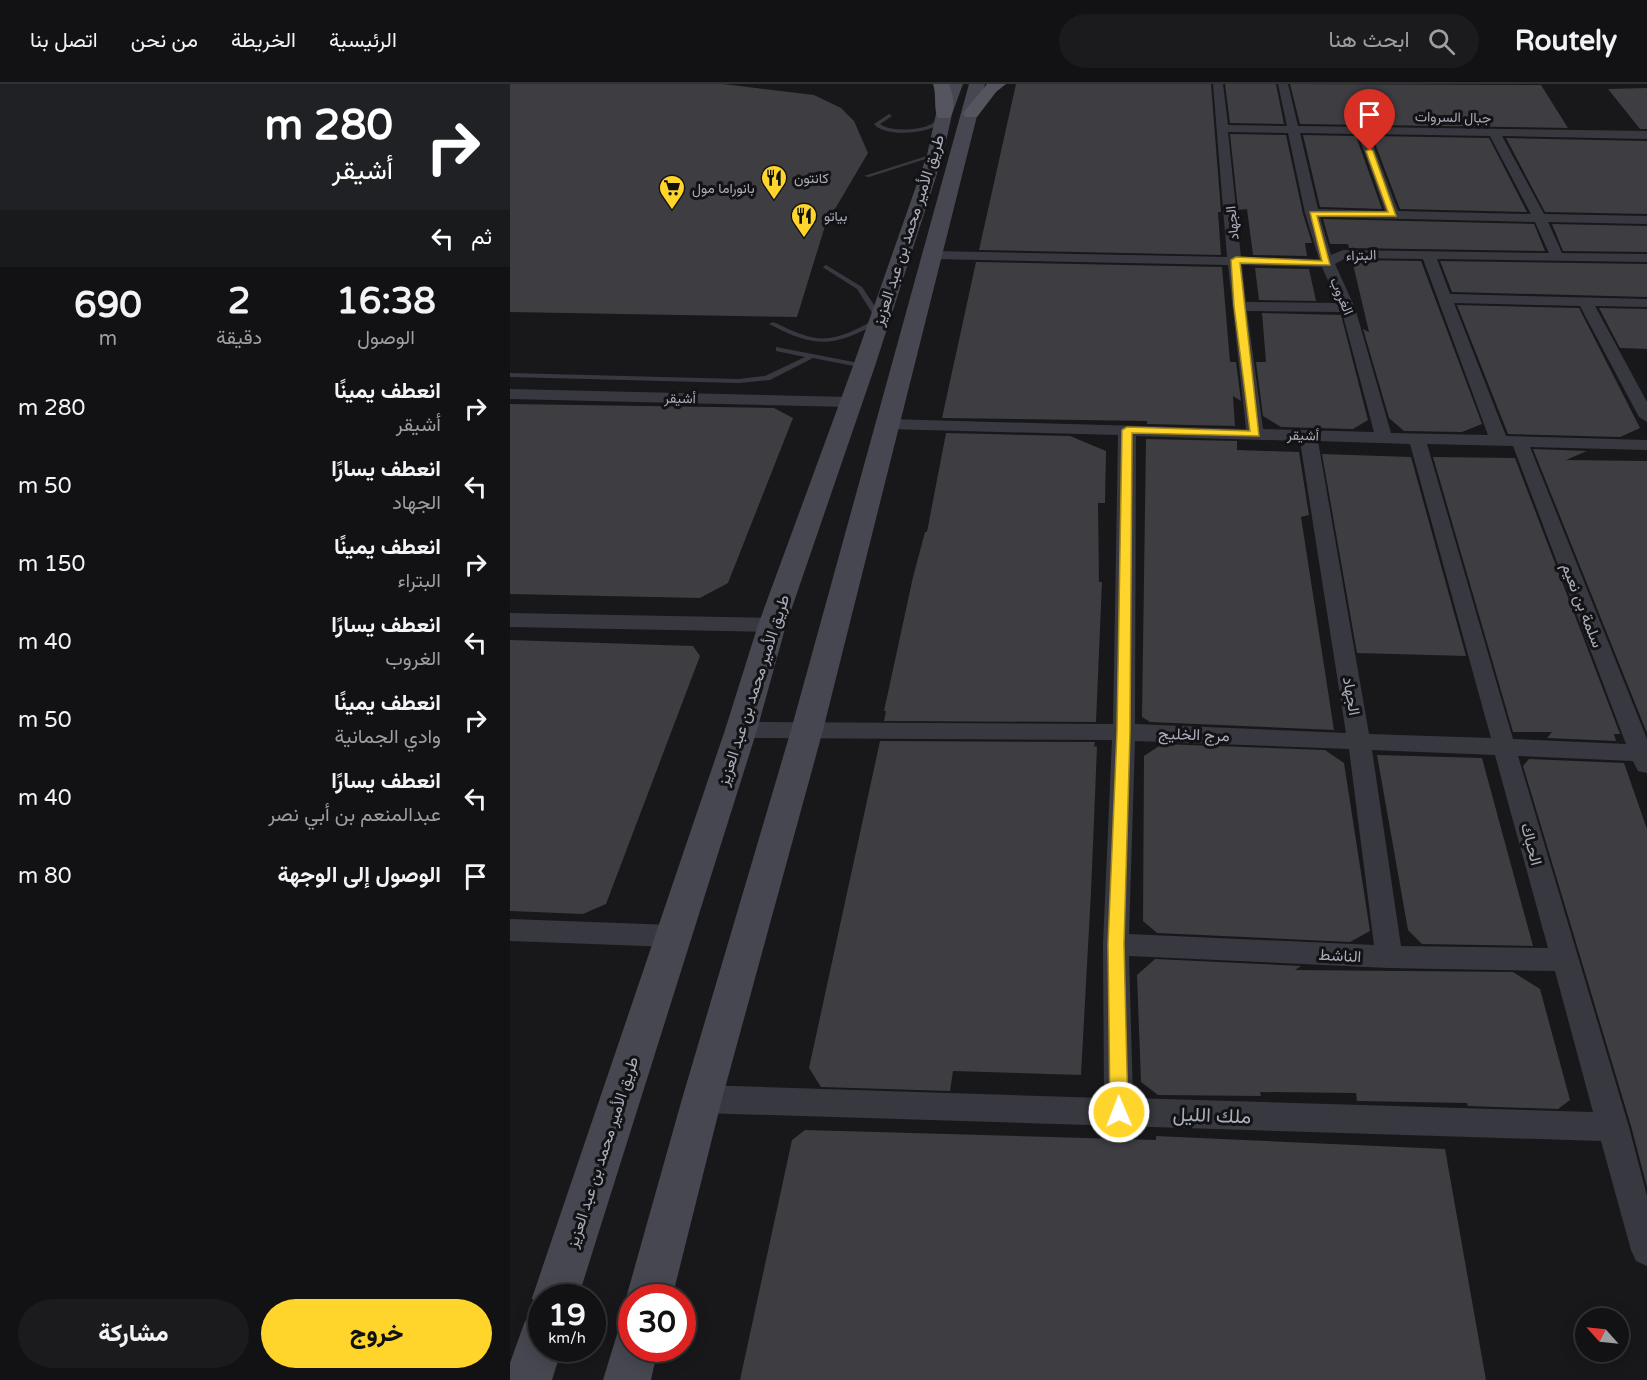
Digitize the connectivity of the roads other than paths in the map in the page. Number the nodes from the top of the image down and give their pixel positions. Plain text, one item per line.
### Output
1 (941, 84) edge
2 (955, 84) edge
3 (977, 84) edge
4 (998, 84) edge
5 (1218, 84) edge
6 (1282, 84) edge
7 (957, 114) junction
8 (890, 116) dead end
9 (1222, 128) junction
10 (1291, 128) junction
11 (1362, 130) junction
12 (1494, 133) junction
13 (1640, 138) edge
14 (935, 155) junction
15 (867, 176) dead end
16 (1312, 213) junction
17 (1393, 214) junction
18 (1540, 218) junction
19 (1647, 220) edge
20 (1428, 254) junction
21 (934, 255) junction
22 (1557, 256) junction
23 (1647, 258) edge
24 (1236, 260) junction
25 (1327, 263) junction
26 (826, 267) dead end
27 (891, 287) junction
28 (925, 287) junction
29 (1445, 298) junction
30 (1585, 302) junction
31 (1647, 303) edge
32 (1239, 306) junction
33 (1348, 308) junction
34 (880, 320) junction
35 (773, 324) dead end
36 (779, 349) dead end
37 (812, 356) junction
38 (864, 366) junction
39 (510, 375) edge
40 (510, 394) edge
41 (851, 402) junction
42 (1647, 417) edge
43 (888, 424) junction
44 (1127, 430) junction
45 (1255, 434) junction
46 (1308, 435) junction
47 (1384, 438) junction
48 (1417, 439) junction
49 (1498, 441) junction
50 (1520, 442) junction
51 (1647, 445) edge
52 (510, 620) edge
53 (772, 625) junction
54 (741, 730) junction
55 (807, 730) junction
56 (1124, 732) junction
57 (1359, 741) junction
58 (1505, 747) junction
59 (1645, 757) edge
60 (510, 930) edge
61 (673, 936) junction
62 (1116, 944) junction
63 (1389, 957) junction
64 (1563, 960) junction
65 (702, 1099) junction
66 (1119, 1112) junction
67 (1614, 1127) junction
68 (1647, 1250) edge
69 (560, 1284) edge
70 (653, 1284) edge
71 (632, 1362) edge
72 (627, 1380) edge

1 - 7 main road
2 - 7 main road, طريق الأمير محمد بن عبد العزيز
3 - 7 main road, طريق الأمير محمد بن عبد العزيز
4 - 7 main road
5 - 9 street, الجهاد
6 - 10 street, الغروب
7 - 8 lane
7 - 14 main road, طريق الأمير محمد بن عبد العزيز
7 - 21 main road, طريق الأمير محمد بن عبد العزيز
9 - 10 street, جبال السروات
9 - 24 street, الجهاد
10 - 11 street, جبال السروات
10 - 16 street, الغروب
11 - 12 street, جبال السروات
11 - 17 street
12 - 13 street, جبال السروات
12 - 18 street
14 - 15 lane
14 - 27 main road, طريق الأمير محمد بن عبد العزيز
16 - 17 street
16 - 25 street, الغروب
17 - 18 street
18 - 19 street
18 - 22 street
20 - 22 street, البتراء
20 - 25 street, البتراء
20 - 29 street
21 - 24 street, البتراء
21 - 28 main road, طريق الأمير محمد بن عبد العزيز
22 - 23 street, البتراء
24 - 25 street, البتراء
24 - 32 street, الجهاد
25 - 33 street, الغروب
26 - 34 lane
27 - 28 main road
27 - 34 main road, طريق الأمير محمد بن عبد العزيز
28 - 43 main road, طريق الأمير محمد بن عبد العزيز
29 - 30 street
29 - 49 street
30 - 31 street
30 - 42 street
32 - 33 street
32 - 45 street, الجهاد
33 - 47 street, الغروب
34 - 35 lane
34 - 38 main road, طريق الأمير محمد بن عبد العزيز
36 - 37 lane
37 - 38 lane
37 - 39 lane
38 - 41 main road, طريق الأمير محمد بن عبد العزيز
40 - 41 street, أشيقر
41 - 53 main road, طريق الأمير محمد بن عبد العزيز
43 - 44 street, أشيقر
43 - 55 main road, طريق الأمير محمد بن عبد العزيز
44 - 45 street, أشيقر
44 - 56 street
45 - 46 street, أشيقر
46 - 47 street, أشيقر
46 - 57 street, الجهاد
47 - 48 street, أشيقر
48 - 49 street, أشيقر
48 - 58 street, الحباك
49 - 50 street, أشيقر
50 - 51 street, أشيقر
50 - 59 street, سلمة بن نعيم
52 - 53 street
53 - 54 main road, طريق الأمير محمد بن عبد العزيز
54 - 55 street, مرج الخليج
54 - 61 main road, طريق الأمير محمد بن عبد العزيز
55 - 56 street, مرج الخليج
55 - 65 main road, طريق الأمير محمد بن عبد العزيز
56 - 57 street, مرج الخليج
56 - 62 street
57 - 58 street, مرج الخليج
57 - 63 street, الجهاد
58 - 59 street, مرج الخليج
58 - 64 street, الحباك
60 - 61 street
61 - 69 main road, طريق الأمير محمد بن عبد العزيز
62 - 63 street, الناشط
62 - 66 street
63 - 64 street, الناشط
64 - 67 street, الحباك
65 - 66 street, ملك الليل
65 - 70 main road, طريق الأمير محمد بن عبد العزيز
66 - 67 street, ملك الليل
67 - 68 street, الحباك
71 - 72 main road

